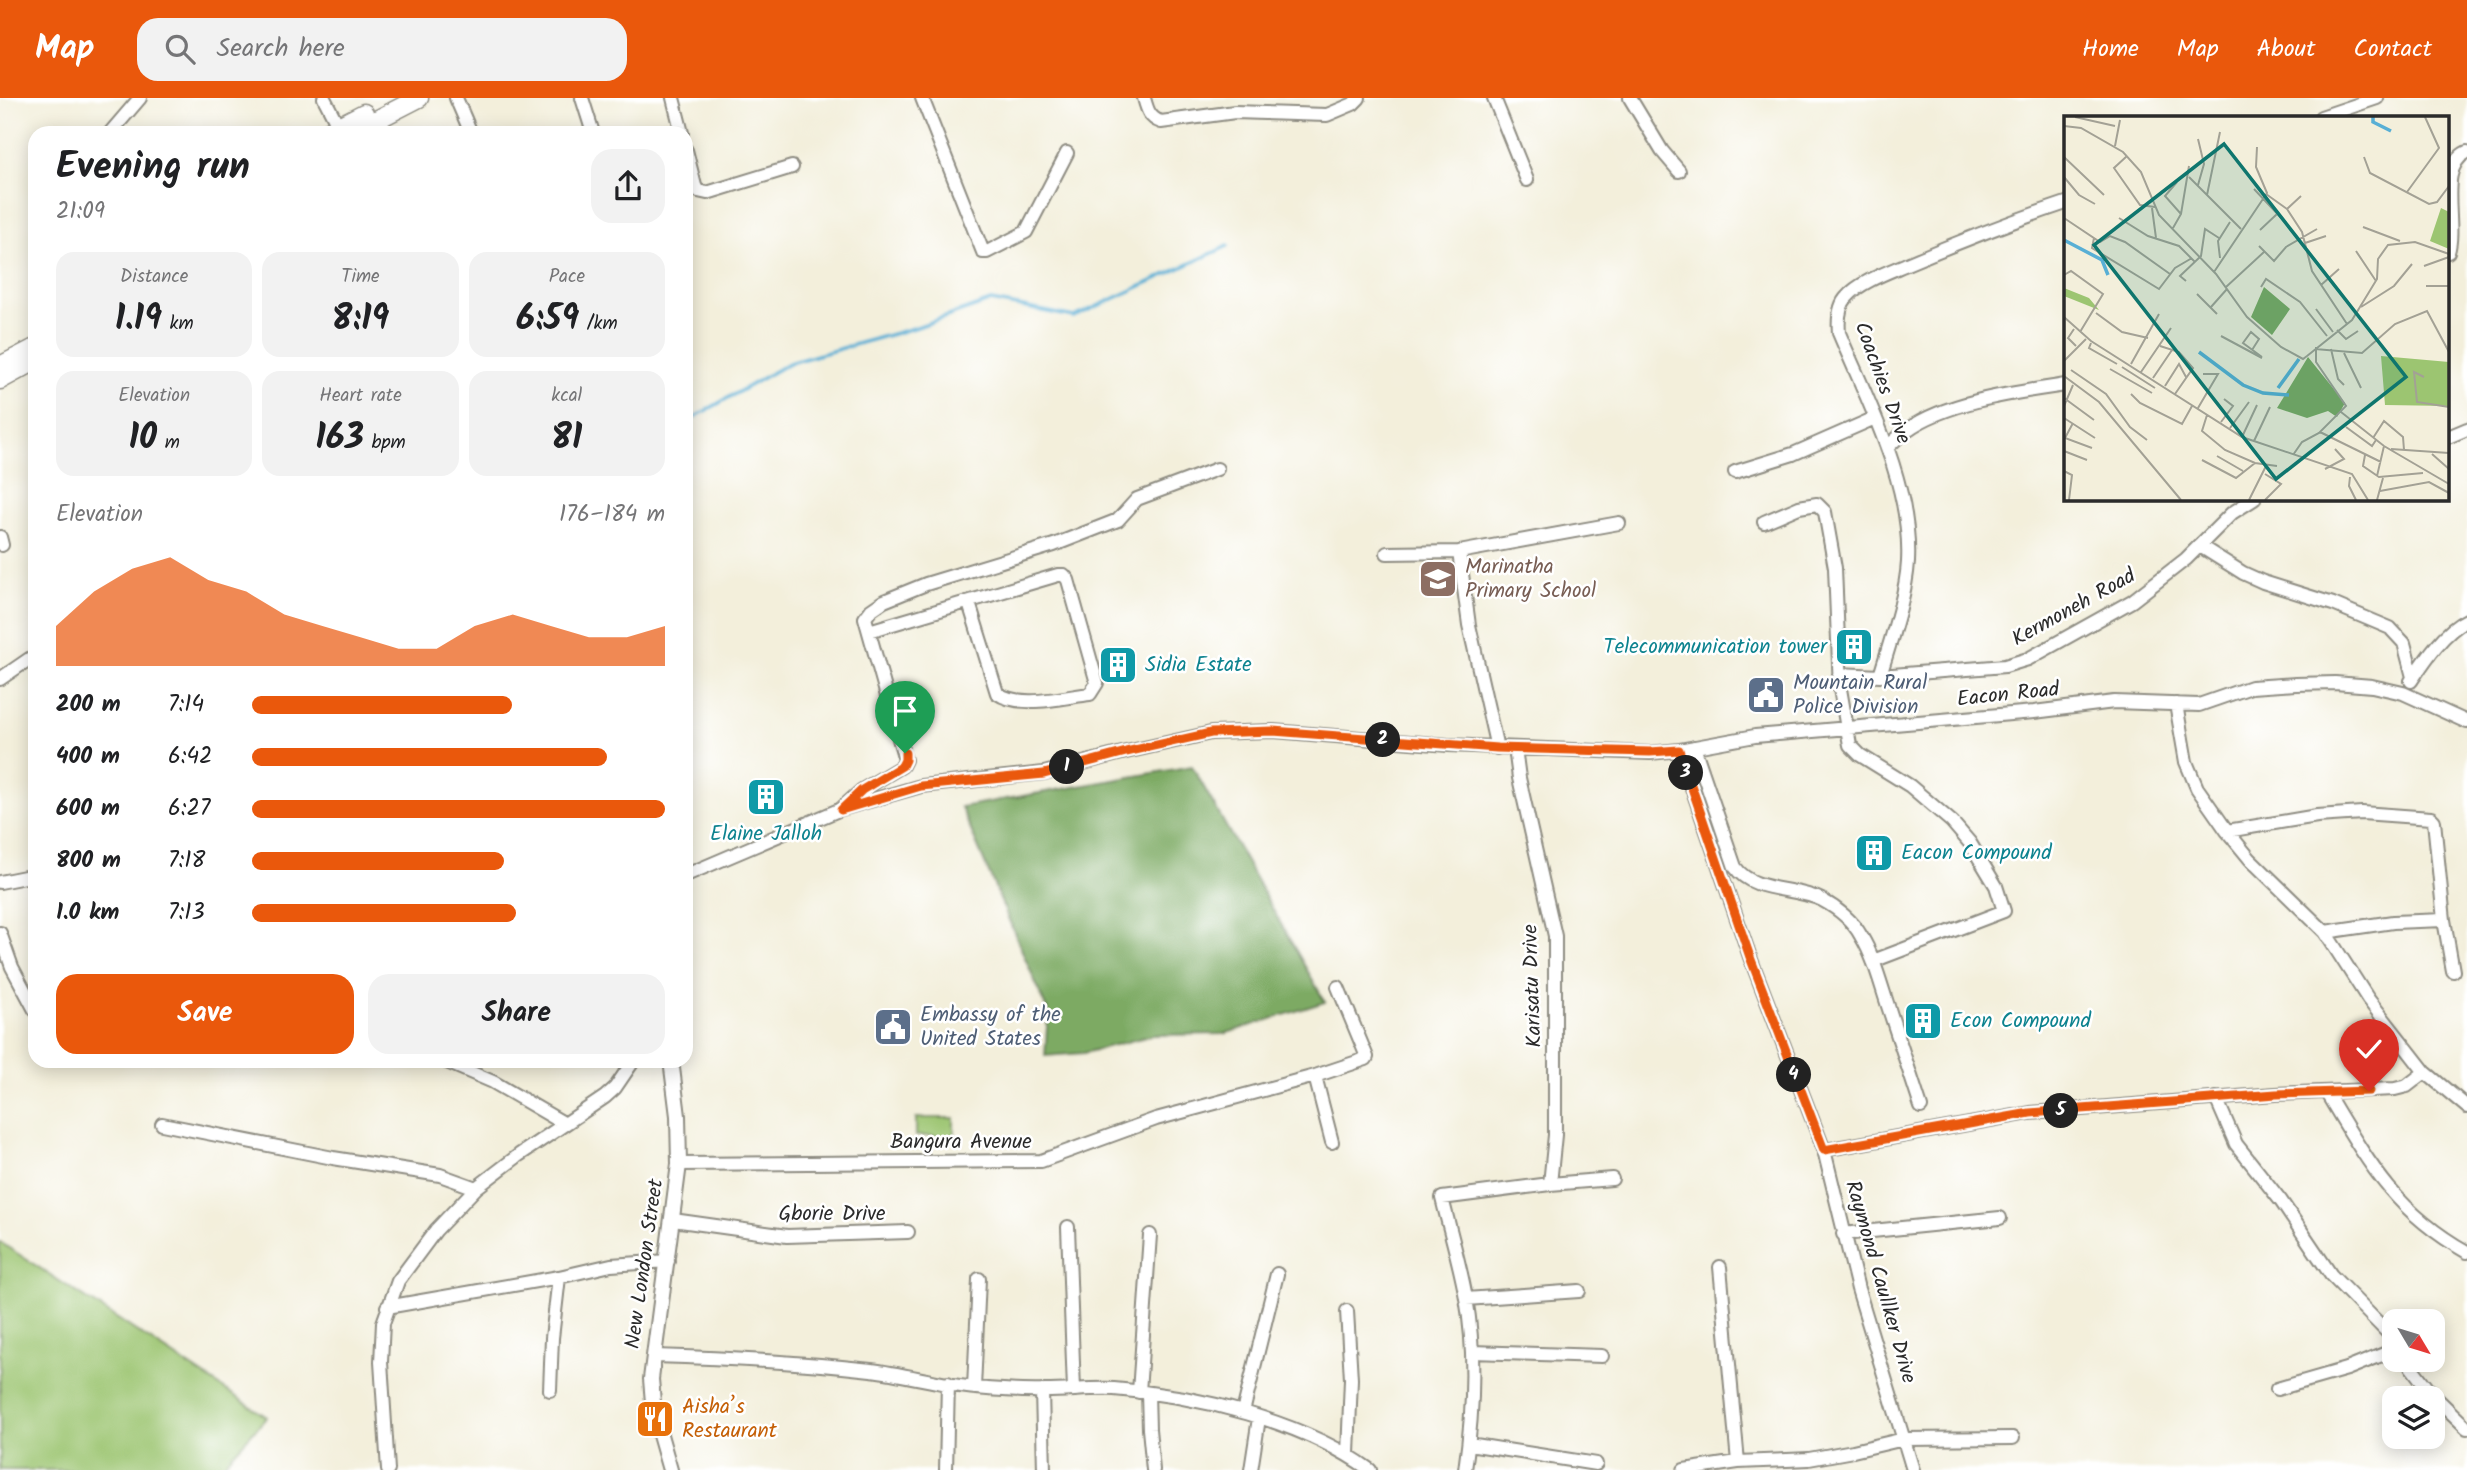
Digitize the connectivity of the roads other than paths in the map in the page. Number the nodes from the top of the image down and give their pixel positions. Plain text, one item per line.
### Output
1 (324, 98) edge
2 (391, 98) edge
3 (419, 98) edge
4 (456, 98) edge
5 (582, 98) edge
6 (673, 98) edge
7 (922, 98) edge
8 (1144, 98) edge
9 (1359, 98) edge
10 (1494, 98) edge
11 (1630, 98) edge
12 (2377, 98) edge
13 (138, 99) edge
14 (2324, 116) edge
15 (116, 126) edge
16 (342, 126) edge
17 (351, 126) edge
18 (354, 126) edge
19 (468, 126) edge
20 (591, 126) edge
21 (680, 126) edge
22 (2467, 152) edge
23 (1067, 153) dead end
24 (792, 167) dead end
25 (1679, 171) dead end
26 (693, 178) edge
27 (1527, 180) dead end
28 (2064, 204) edge
29 (2450, 231) edge
30 (28, 352) edge
31 (28, 365) edge
32 (0, 366) edge
33 (0, 380) edge
34 (2064, 385) edge
35 (1875, 418) junction
36 (2467, 429) edge
37 (2450, 436) edge
38 (1887, 448) junction
39 (1217, 469) dead end
40 (1735, 472) dead end
41 (2252, 500) edge
42 (1764, 522) dead end
43 (1619, 523) dead end
44 (2200, 547) junction
45 (1387, 552) dead end
46 (1459, 552) junction
47 (970, 603) junction
48 (2467, 620) edge
49 (869, 631) junction
50 (28, 660) edge
51 (1839, 674) junction
52 (1880, 676) junction
53 (2413, 677) junction
54 (0, 679) edge
55 (2403, 693) junction
56 (2176, 704) junction
57 (2467, 722) edge
58 (1847, 727) junction
59 (1694, 747) junction
60 (1497, 748) junction
61 (1515, 748) junction
62 (1679, 750) junction
63 (841, 810) junction
64 (2227, 831) junction
65 (693, 872) edge
66 (28, 876) edge
67 (0, 882) edge
68 (2444, 920) junction
69 (2326, 932) junction
70 (0, 933) edge
71 (1873, 961) junction
72 (2453, 971) dead end
73 (1338, 987) dead end
74 (28, 997) edge
75 (461, 1068) edge
76 (629, 1068) edge
77 (672, 1068) edge
78 (2424, 1072) junction
79 (1315, 1076) junction
80 (2326, 1092) junction
81 (2216, 1098) junction
82 (1921, 1107) dead end
83 (2467, 1107) edge
84 (162, 1124) dead end
85 (565, 1124) junction
86 (1332, 1142) dead end
87 (1824, 1150) junction
88 (679, 1164) junction
89 (1612, 1179) dead end
90 (1550, 1184) junction
91 (476, 1188) junction
92 (2000, 1218) dead end
93 (673, 1220) junction
94 (1068, 1227) dead end
95 (908, 1232) dead end
96 (1843, 1234) junction
97 (1150, 1235) dead end
98 (2467, 1252) edge
99 (668, 1261) junction
100 (1720, 1267) dead end
101 (1277, 1274) dead end
102 (559, 1277) junction
103 (979, 1279) dead end
104 (1579, 1291) dead end
105 (1466, 1299) junction
106 (387, 1307) junction
107 (1347, 1311) dead end
108 (2382, 1327) edge
109 (1472, 1352) junction
110 (2382, 1355) edge
111 (653, 1356) junction
112 (1602, 1356) dead end
113 (2415, 1372) edge
114 (948, 1383) junction
115 (974, 1388) junction
116 (2277, 1389) dead end
117 (550, 1390) dead end
118 (1074, 1390) junction
119 (1042, 1391) junction
120 (1143, 1392) junction
121 (1243, 1412) junction
122 (1259, 1418) junction
123 (2467, 1428) edge
124 (1904, 1438) junction
125 (2013, 1438) dead end
126 (1469, 1444) junction
127 (1348, 1454) junction
128 (1738, 1462) junction
129 (1596, 1464) dead end
130 (1362, 1468) edge
131 (388, 1470) edge
132 (670, 1470) edge
133 (946, 1470) edge
134 (1044, 1470) edge
135 (1153, 1470) edge
136 (1251, 1470) edge
137 (1465, 1470) edge
138 (1684, 1470) edge
139 (1913, 1470) edge

1 - 16 street
2 - 17 main road
3 - 18 main road
4 - 19 street
5 - 20 street
6 - 21 street
7 - 23 street
8 - 9 street
10 - 27 street
11 - 25 street
12 - 14 street
13 - 15 street
22 - 29 street
24 - 26 street
28 - 35 street, Coachies Drive
30 - 32 main road
31 - 33 main road
34 - 38 street
35 - 38 street, Coachies Drive
35 - 40 street
36 - 37 street
38 - 52 street, Coachies Drive
39 - 49 street
41 - 44 street, Kermoneh Road
42 - 51 street
43 - 46 street
44 - 52 street, Kermoneh Road
44 - 53 street
45 - 46 street
46 - 60 street
47 - 47 street
47 - 49 street
48 - 53 street
49 - 63 street
50 - 54 street
51 - 52 street, Kermoneh Road
51 - 58 street
53 - 55 street
55 - 56 street, Eacon Road
55 - 57 street, Eacon Road
56 - 58 street, Eacon Road
56 - 64 street
58 - 59 street, Eacon Road
58 - 71 street
59 - 62 street, Eacon Road
59 - 71 street
60 - 61 street, Eacon Road
60 - 63 street, Eacon Road
61 - 62 street, Eacon Road
61 - 90 street, Karisatu Drive
62 - 87 street, Raymond Caullker Drive
63 - 65 street, Eacon Road
64 - 68 street
64 - 69 street
66 - 67 street
68 - 69 street
68 - 72 street
69 - 78 street
70 - 74 street
71 - 82 street
73 - 79 street, Bangura Avenue
75 - 85 street
76 - 85 street
77 - 88 street, New London Street
78 - 80 street
78 - 83 street
79 - 86 street
79 - 88 street, Bangura Avenue
80 - 81 street
80 - 98 street
81 - 87 street
81 - 108 street
84 - 91 street
85 - 91 street
87 - 96 street, Raymond Caullker Drive
88 - 93 street, New London Street
89 - 90 street
90 - 105 street
91 - 106 street
92 - 96 street
93 - 95 street, Gborie Drive
93 - 99 street, New London Street
94 - 118 street
96 - 124 street, Raymond Caullker Drive
97 - 120 street
99 - 102 street
99 - 111 street, New London Street
100 - 128 street
101 - 121 street
102 - 106 street
102 - 117 street
103 - 115 street
104 - 105 street
105 - 109 street
106 - 131 street
107 - 127 street
109 - 112 street
109 - 126 street
110 - 116 street
111 - 114 street
111 - 132 street, New London Street
113 - 123 street
114 - 115 street
114 - 133 street
115 - 119 street
118 - 119 street
118 - 120 street
119 - 134 street
120 - 121 street
120 - 135 street
121 - 122 street
122 - 127 street
122 - 136 street
124 - 125 street
124 - 128 street
124 - 139 street, Raymond Caullker Drive
126 - 129 street
126 - 137 street
127 - 130 street
128 - 138 street

